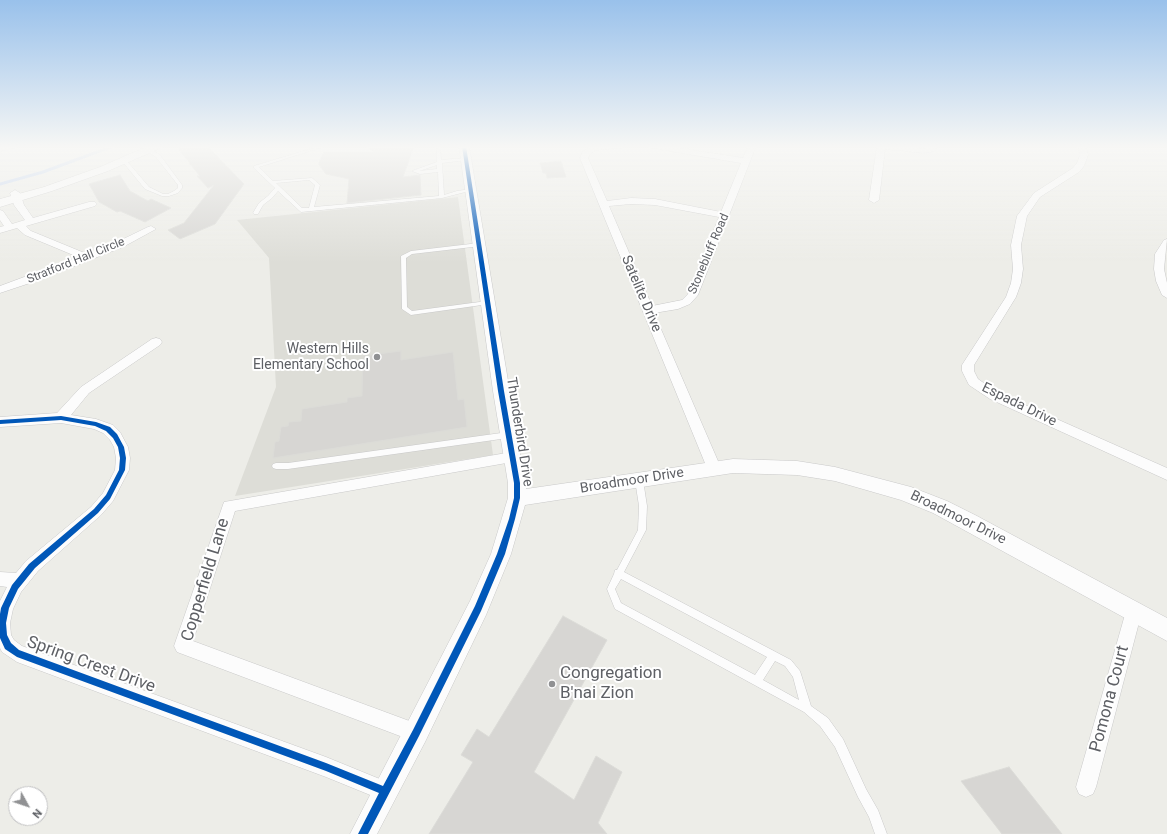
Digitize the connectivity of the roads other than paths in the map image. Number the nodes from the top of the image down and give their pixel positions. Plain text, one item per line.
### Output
1 (43, 185) edge
2 (59, 185) edge
3 (144, 185) edge
4 (180, 185) edge
5 (275, 185) edge
6 (318, 185) edge
7 (441, 185) edge
8 (470, 185) edge
9 (596, 185) edge
10 (737, 185) edge
11 (876, 185) edge
12 (1051, 185) edge
13 (278, 188) junction
14 (471, 190) junction
15 (16, 195) junction
16 (0, 197) edge
17 (442, 197) junction
18 (874, 200) dead end
19 (0, 203) edge
20 (92, 204) dead end
21 (604, 204) junction
22 (311, 209) junction
23 (0, 213) edge
24 (256, 213) dead end
25 (725, 215) junction
26 (30, 221) junction
27 (19, 224) junction
28 (4, 229) edge
29 (151, 229) dead end
30 (1167, 242) edge
31 (479, 245) junction
32 (86, 257) junction
33 (0, 290) edge
34 (1167, 295) edge
35 (487, 303) junction
36 (648, 310) junction
37 (156, 342) dead end
38 (61, 418) junction
39 (0, 422) edge
40 (508, 435) junction
41 (512, 457) junction
42 (276, 466) dead end
43 (714, 468) junction
44 (1167, 474) edge
45 (639, 480) junction
46 (517, 498) junction
47 (618, 573) junction
48 (0, 579) edge
49 (19, 581) junction
50 (1134, 611) junction
51 (1167, 630) edge
52 (774, 655) junction
53 (757, 681) junction
54 (807, 709) junction
55 (416, 733) junction
56 (1086, 787) dead end
57 (385, 791) junction
58 (363, 834) edge
59 (881, 834) edge

1 - 15 street
2 - 15 street
3 - 4 lane
5 - 13 lane
6 - 22 lane
7 - 17 lane
8 - 14 street, Thunderbird Drive
9 - 21 street, Satelite Drive
10 - 25 street, Stonebluff Road
11 - 18 street
12 - 44 street, Espada Drive
13 - 22 lane
13 - 24 lane
14 - 17 lane
14 - 31 street, Thunderbird Drive
15 - 16 street
15 - 19 street
15 - 26 street
17 - 22 lane
20 - 26 street
21 - 25 street
21 - 36 street, Satelite Drive
23 - 28 street
25 - 36 street, Stonebluff Road
26 - 27 street
27 - 28 street
27 - 32 street
29 - 32 street, Stratford Hall Circle
30 - 34 street
31 - 35 street, Thunderbird Drive
31 - 35 lane
32 - 33 street, Stratford Hall Circle
35 - 40 street, Thunderbird Drive
36 - 43 street, Satelite Drive
37 - 38 street
38 - 39 street, Spring Crest Drive
38 - 49 street, Spring Crest Drive
40 - 41 street, Thunderbird Drive
40 - 42 lane
41 - 46 street, Thunderbird Drive
41 - 55 street, Copperfield Lane
43 - 45 street, Broadmoor Drive
43 - 50 street, Broadmoor Drive
45 - 46 street, Broadmoor Drive
45 - 47 lane
46 - 55 street, Thunderbird Drive
47 - 52 lane
47 - 53 lane
48 - 49 street
49 - 57 street, Spring Crest Drive
50 - 51 street, Broadmoor Drive
50 - 56 street, Pomona Court
52 - 53 lane
52 - 54 lane
53 - 54 lane
54 - 59 lane
55 - 57 street, Thunderbird Drive
57 - 58 street, Thunderbird Drive

